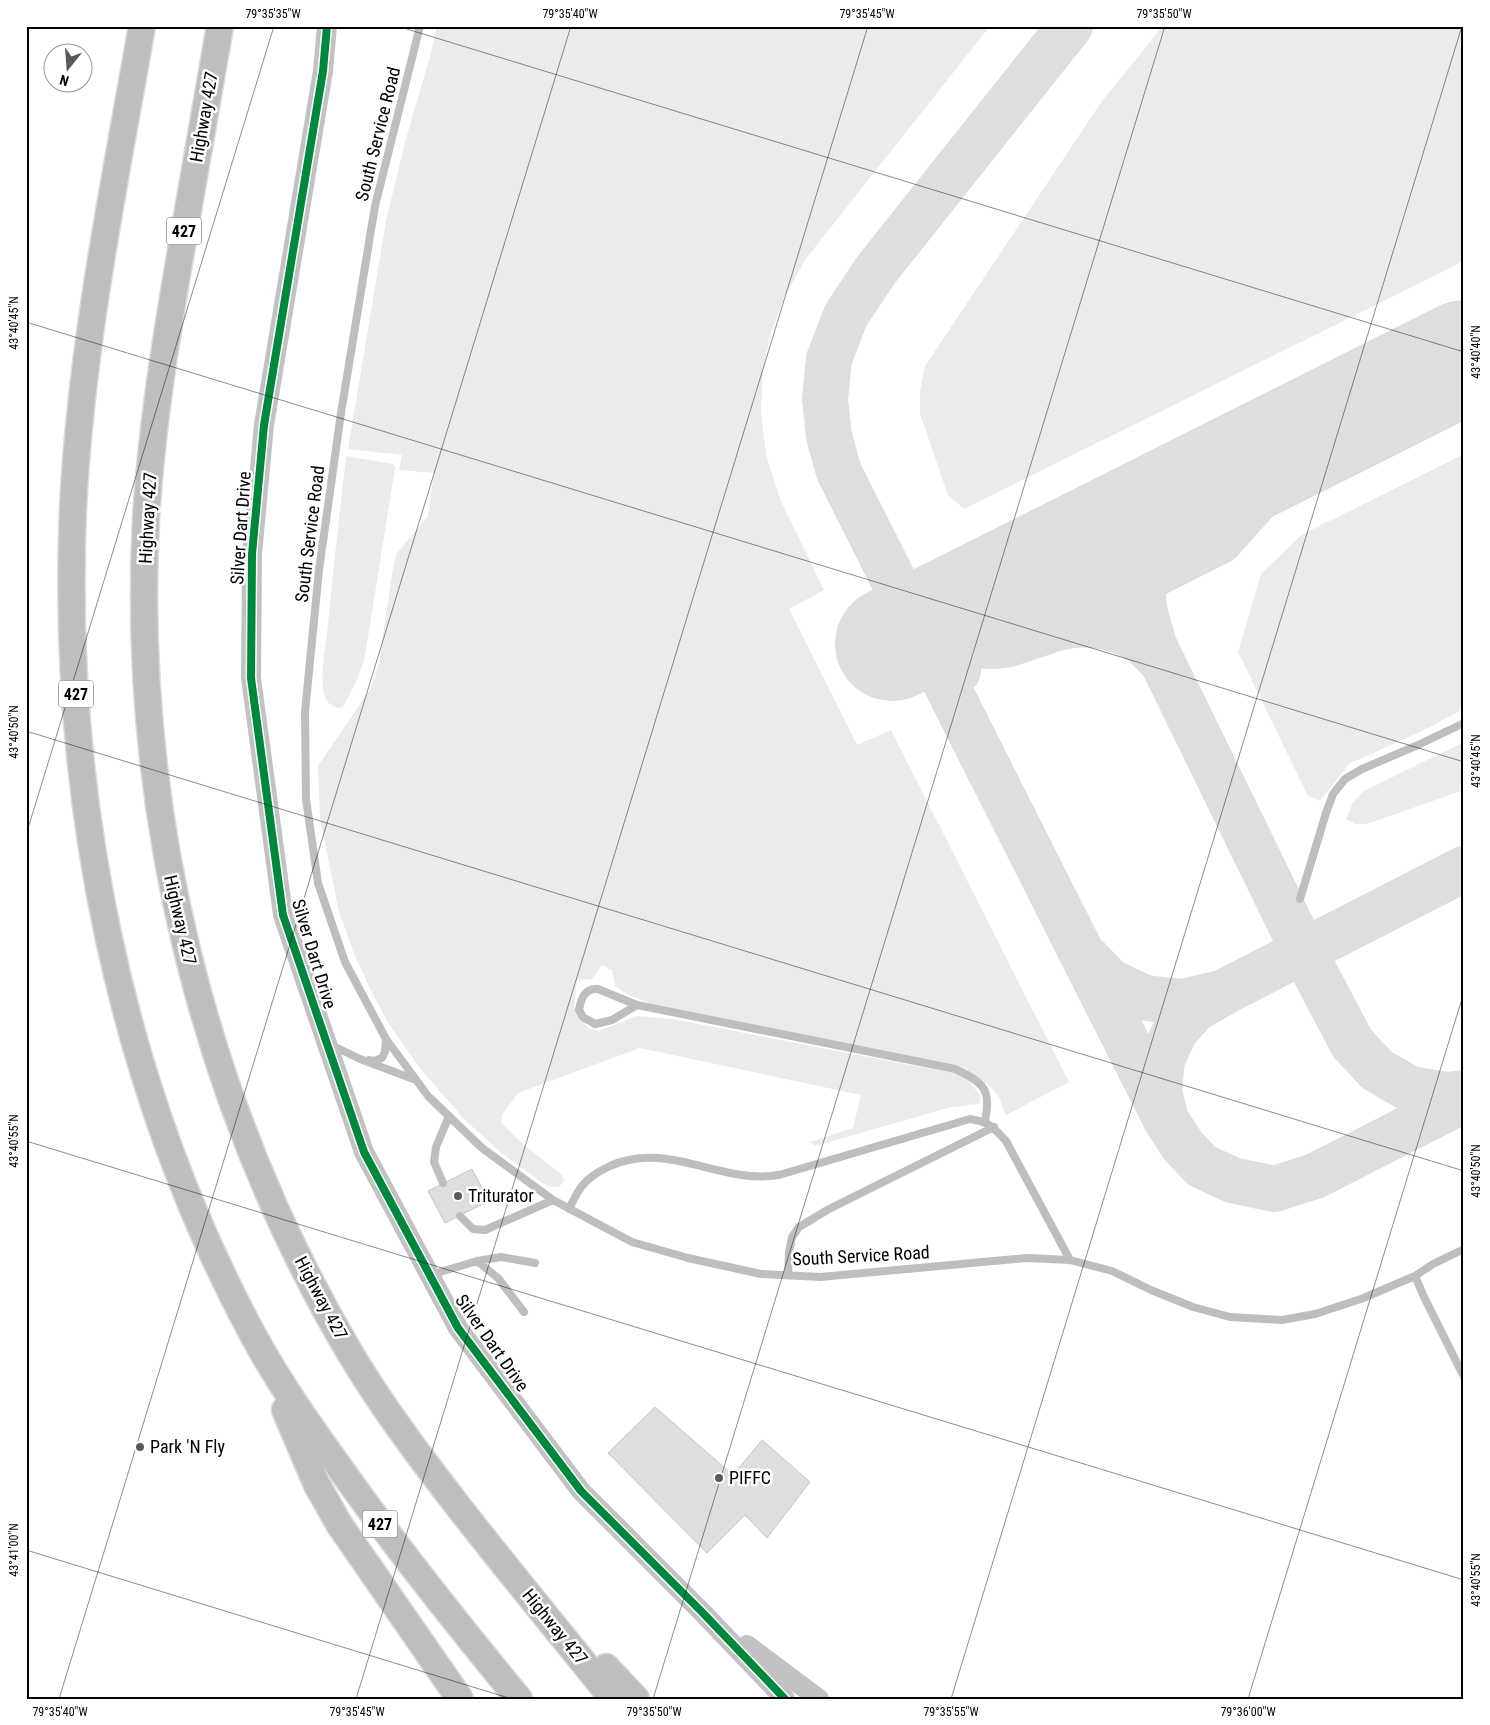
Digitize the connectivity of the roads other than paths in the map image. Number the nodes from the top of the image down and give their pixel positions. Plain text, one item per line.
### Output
1 (142, 26) edge
2 (220, 26) edge
3 (327, 26) edge
4 (336, 26) edge
5 (420, 26) edge
6 (323, 71) junction
7 (1464, 723) edge
8 (1300, 899) dead end
9 (636, 1005) junction
10 (386, 1039) junction
11 (326, 1043) junction
12 (360, 1059) junction
13 (416, 1080) junction
14 (450, 1116) junction
15 (985, 1121) junction
16 (994, 1127) junction
17 (443, 1183) dead end
18 (553, 1200) junction
19 (569, 1209) junction
20 (460, 1216) dead end
21 (1464, 1249) edge
22 (1070, 1260) junction
23 (477, 1261) junction
24 (535, 1263) dead end
25 (430, 1275) junction
26 (788, 1275) junction
27 (1415, 1276) junction
28 (524, 1312) dead end
29 (254, 1338) junction
30 (1464, 1377) edge
31 (476, 1529) junction
32 (702, 1612) junction
33 (460, 1699) edge
34 (519, 1699) edge
35 (613, 1699) edge
36 (636, 1699) edge
37 (785, 1699) edge
38 (819, 1699) edge

1 - 29 highway, 427
2 - 31 highway, Highway 427 / 427
3 - 6 street, Silver Dart Drive
4 - 6 street, Silver Dart Drive
5 - 10 lane, South Service Road
6 - 11 street, Silver Dart Drive
7 - 8 lane
9 - 9 lane
9 - 15 lane
10 - 12 lane
10 - 13 lane, South Service Road
11 - 12 lane
11 - 25 street, Silver Dart Drive
12 - 13 lane
13 - 14 lane, South Service Road
14 - 17 lane
14 - 18 lane, South Service Road
15 - 16 lane
15 - 19 lane
16 - 22 lane
16 - 26 lane
18 - 19 lane, South Service Road
18 - 20 lane
19 - 26 lane, South Service Road
21 - 27 lane, South Service Road
22 - 26 lane, South Service Road
22 - 27 lane, South Service Road
23 - 24 lane
23 - 25 lane
23 - 28 lane
25 - 32 street, Silver Dart Drive
27 - 30 lane
29 - 33 highway
29 - 34 highway, 427
31 - 35 highway, Highway 427 / 427
31 - 36 highway
32 - 37 street, Silver Dart Drive
32 - 38 street, Silver Dart Drive

